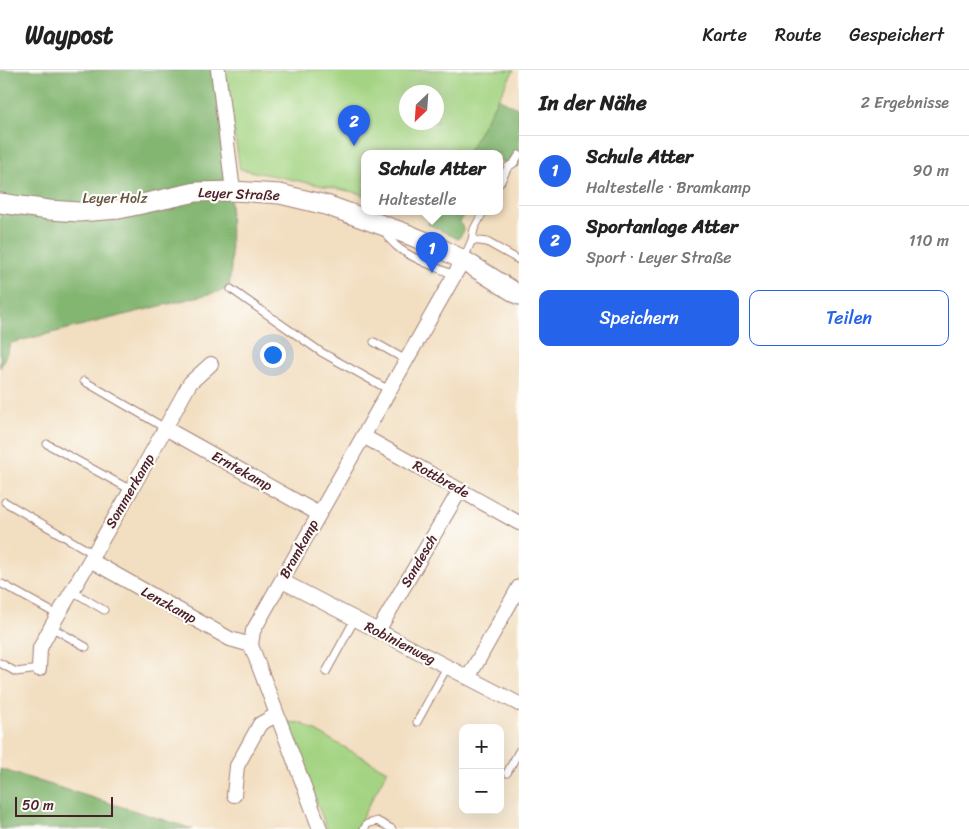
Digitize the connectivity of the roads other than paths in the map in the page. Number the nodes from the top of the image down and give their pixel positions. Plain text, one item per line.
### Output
1 (218, 70) edge
2 (519, 155) edge
3 (503, 176) edge
4 (232, 191) junction
5 (0, 203) edge
6 (482, 215) edge
7 (472, 240) junction
8 (519, 260) edge
9 (458, 268) junction
10 (231, 289) dead end
11 (519, 295) edge
12 (374, 342) dead end
13 (406, 360) junction
14 (211, 364) dead end
15 (84, 381) dead end
16 (389, 390) junction
17 (165, 428) junction
18 (363, 436) junction
19 (47, 444) dead end
20 (131, 490) junction
21 (460, 490) junction
22 (5, 502) dead end
23 (319, 514) junction
24 (519, 523) edge
25 (92, 557) junction
26 (282, 581) junction
27 (2, 584) dead end
28 (519, 587) edge
29 (72, 591) junction
30 (104, 610) dead end
31 (355, 619) junction
32 (55, 621) junction
33 (378, 631) junction
34 (251, 645) junction
35 (86, 646) dead end
36 (0, 663) edge
37 (447, 667) junction
38 (39, 669) joint
39 (326, 672) dead end
40 (468, 678) junction
41 (519, 704) edge
42 (276, 715) junction
43 (417, 722) dead end
44 (519, 751) edge
45 (507, 773) dead end
46 (234, 795) dead end
47 (320, 829) edge
48 (364, 829) edge
49 (392, 829) edge

1 - 4 street
2 - 3 lane
4 - 5 street, Leyer Straße
4 - 9 street, Leyer Straße
6 - 7 lane, Bramkamp
7 - 8 lane
7 - 9 lane, Bramkamp
9 - 11 street, Leyer Straße
9 - 13 street, Bramkamp
10 - 16 lane
12 - 13 lane
13 - 16 street, Bramkamp
14 - 17 street, Sommerkamp
15 - 17 lane
16 - 18 street, Bramkamp
17 - 20 street, Sommerkamp
17 - 23 street, Erntekamp
18 - 21 street, Rottbrede
18 - 23 street, Bramkamp
19 - 20 lane
20 - 25 street, Sommerkamp
21 - 24 street, Rottbrede
21 - 33 street, Sandesch
22 - 25 lane
23 - 26 street, Bramkamp
25 - 29 street, Sommerkamp
25 - 34 street, Lenzkamp
26 - 31 street, Robinienweg
26 - 34 street, Bramkamp
27 - 32 lane
28 - 40 street
29 - 30 lane
29 - 32 street, Sommerkamp
31 - 33 street, Robinienweg
31 - 39 lane
32 - 35 lane
32 - 38 street, Sommerkamp
33 - 37 street, Robinienweg
34 - 42 street
36 - 38 lane, Sommerkamp
37 - 40 street, Robinienweg
37 - 43 lane
40 - 41 street, Robinienweg
42 - 46 street
42 - 47 street
44 - 45 lane
48 - 49 lane

